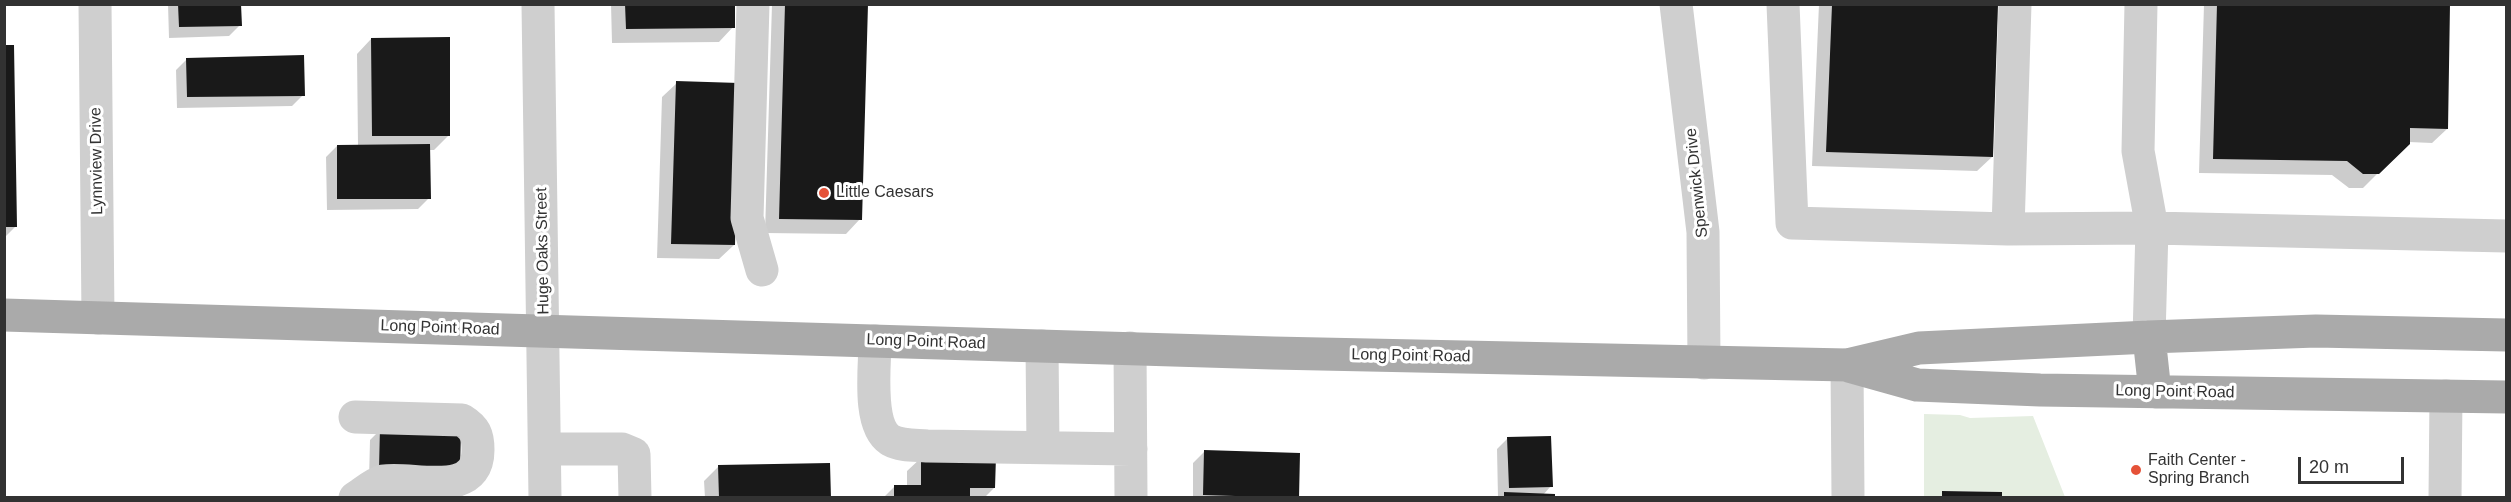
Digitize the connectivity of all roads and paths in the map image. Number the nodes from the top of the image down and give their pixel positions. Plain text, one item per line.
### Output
1 (95, 4) edge
2 (538, 4) edge
3 (753, 4) edge
4 (1676, 4) edge
5 (1783, 4) edge
6 (2015, 4) edge
7 (2141, 4) edge
8 (2152, 228) junction
9 (2008, 229) junction
10 (2506, 236) edge
11 (762, 270) dead end
12 (4, 315) edge
13 (98, 318) junction
14 (544, 331) junction
15 (2506, 335) edge
16 (2149, 337) junction
17 (875, 341) junction
18 (1042, 346) junction
19 (1131, 348) junction
20 (1704, 363) junction
21 (1847, 365) junction
22 (2155, 392) junction
23 (2446, 396) junction
24 (2506, 398) edge
25 (355, 417) dead end
26 (1043, 447) junction
27 (545, 448) junction
28 (1131, 448) junction
29 (355, 498) edge
30 (546, 498) edge
31 (635, 498) edge
32 (1131, 498) edge
33 (1848, 498) edge
34 (2445, 498) edge

1 - 13 street, Lynnview Drive
2 - 14 street, Huge Oaks Street
3 - 11 street
4 - 20 street, Spenwick Drive
5 - 9 street
6 - 9 street
7 - 8 street
8 - 9 street
8 - 10 street
8 - 16 street
12 - 13 main road, Long Point Road
13 - 14 main road, Long Point Road
14 - 17 main road, Long Point Road
14 - 27 street, Huge Oaks Street
15 - 16 main road, Long Point Road
16 - 21 main road, Long Point Road
16 - 22 main road
17 - 18 main road, Long Point Road
17 - 26 street
18 - 19 main road, Long Point Road
18 - 26 street
19 - 20 main road, Long Point Road
19 - 28 street
20 - 21 main road, Long Point Road
21 - 22 main road, Long Point Road
21 - 33 street
22 - 23 main road, Long Point Road
23 - 24 main road, Long Point Road
23 - 34 street
25 - 29 street
26 - 28 street
27 - 30 street, Huge Oaks Street
27 - 31 street
28 - 32 street

